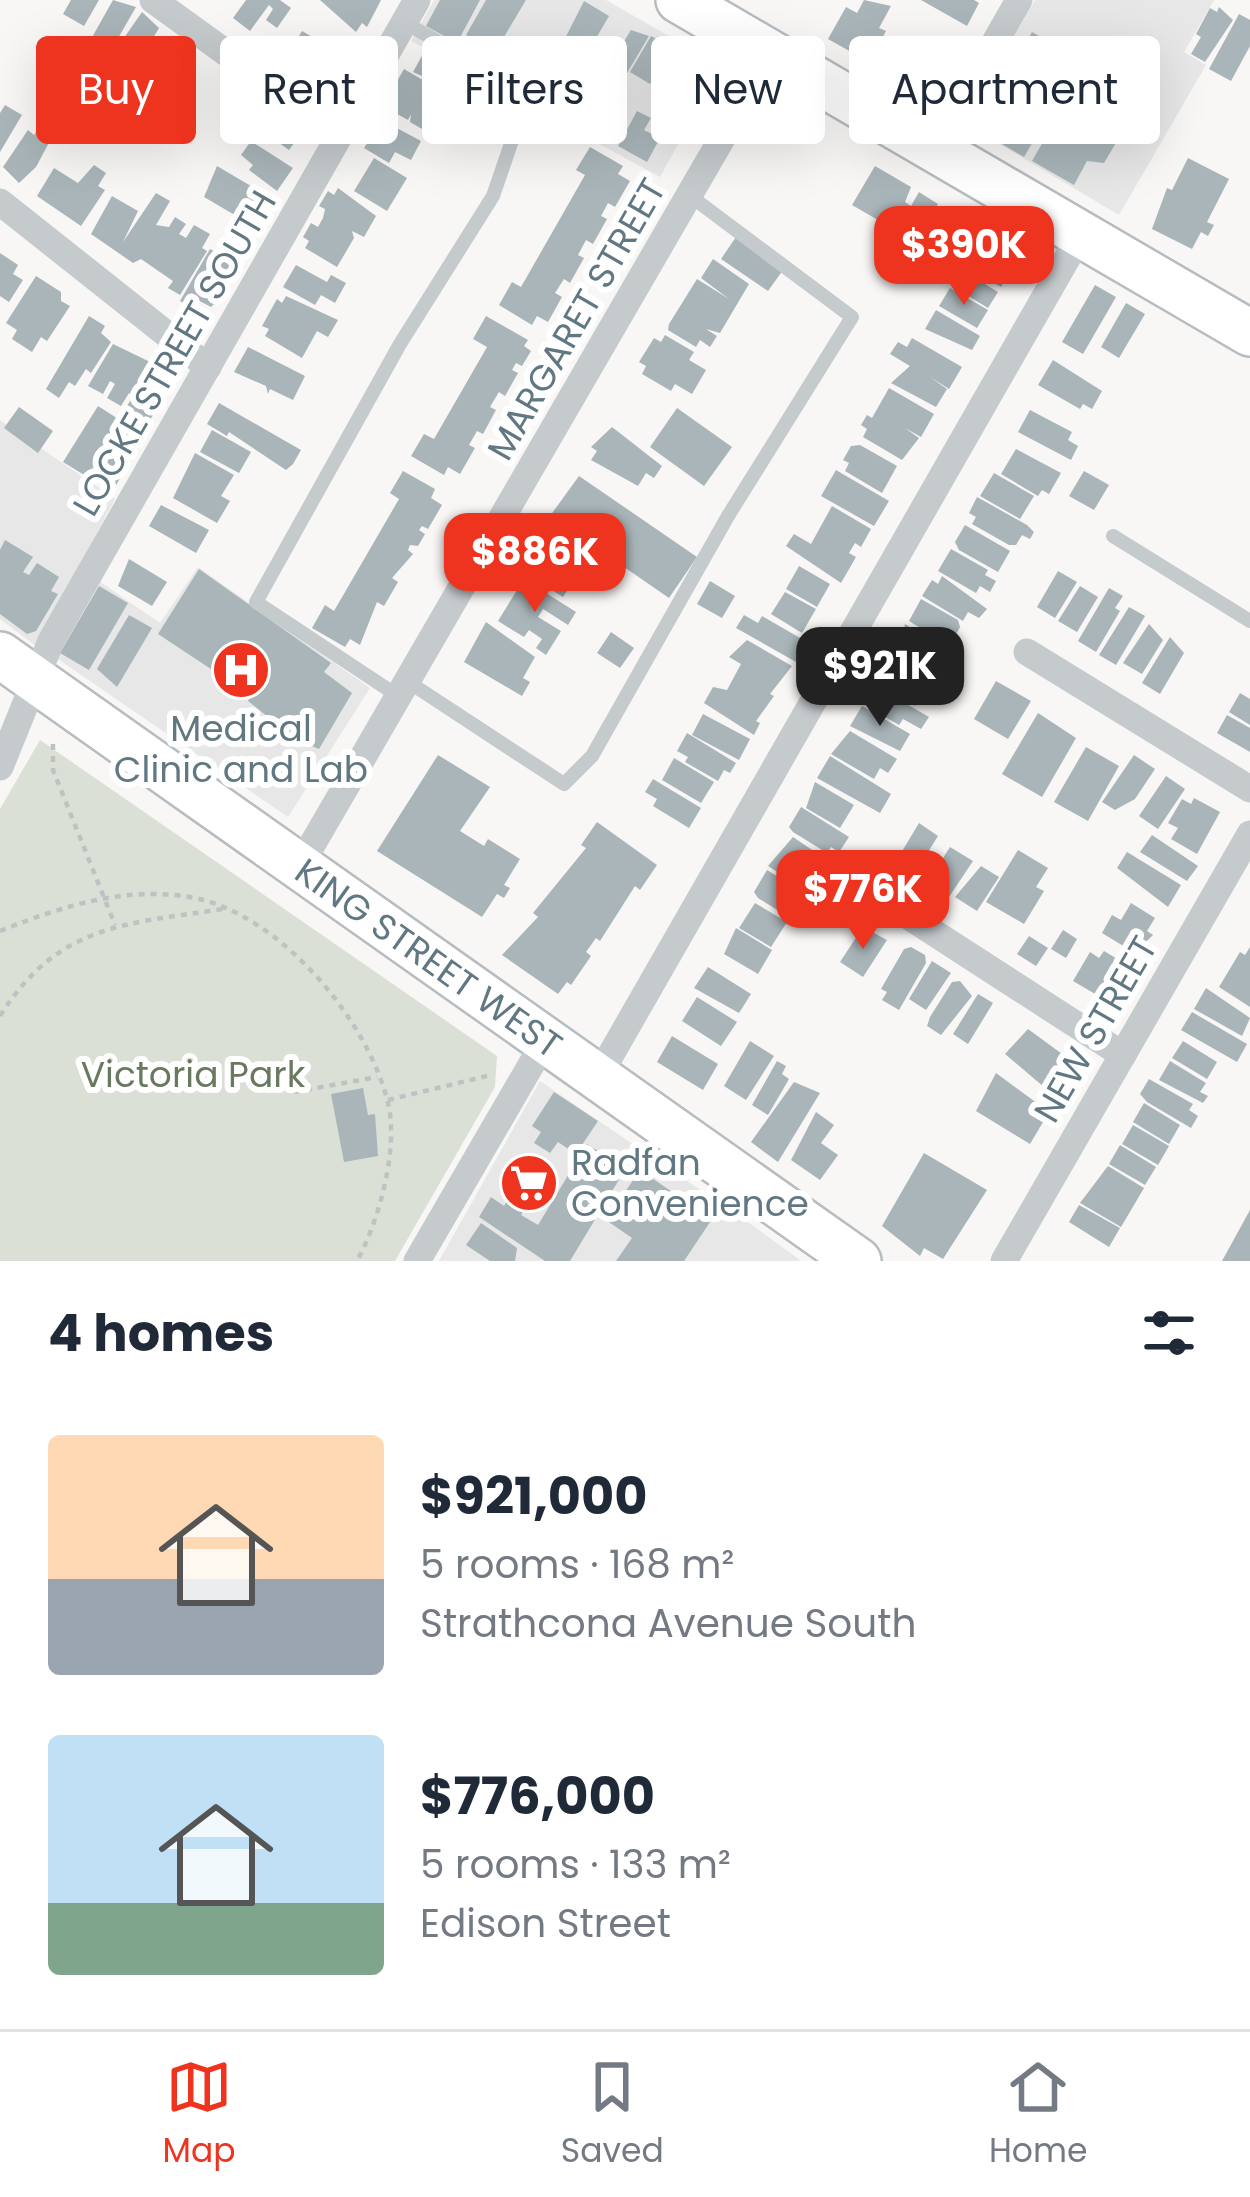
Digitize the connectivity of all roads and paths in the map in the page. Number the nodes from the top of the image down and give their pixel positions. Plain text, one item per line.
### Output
1 (153, 0) edge
2 (679, 0) edge
3 (1019, 0) edge
4 (411, 11) edge
5 (740, 36) edge
6 (220, 48) edge
7 (825, 85) edge
8 (335, 144) edge
9 (719, 144) edge
10 (935, 147) junction
11 (689, 195) junction
12 (0, 202) edge
13 (1081, 234) junction
14 (1250, 333) edge
15 (208, 367) junction
16 (1113, 536) dead end
17 (1250, 621) edge
18 (1027, 652) dead end
19 (0, 655) edge
20 (38, 683) junction
21 (403, 689) junction
22 (53, 744) dead end
23 (0, 767) edge
24 (1250, 789) edge
25 (1250, 834) edge
26 (298, 869) junction
27 (104, 896) junction
28 (887, 903) dead end
29 (223, 909) junction
30 (115, 925) junction
31 (0, 931) edge
32 (0, 1016) edge
33 (545, 1041) junction
34 (1123, 1054) junction
35 (488, 1076) dead end
36 (377, 1077) junction
37 (598, 1077) junction
38 (294, 1092) dead end
39 (388, 1100) junction
40 (357, 1261) edge
41 (417, 1261) edge
42 (858, 1261) edge
43 (1004, 1261) edge

1 - 6 street
2 - 5 main road
3 - 10 street
4 - 21 lane
7 - 10 main road
8 - 15 street, LOCKE STREET SOUTH
9 - 11 street, MARGARET STREET
10 - 13 main road
11 - 21 street, MARGARET STREET
11 - 21 lane
12 - 15 street
13 - 14 main road
13 - 37 street
15 - 20 street, LOCKE STREET SOUTH
16 - 17 lane
18 - 24 street
19 - 20 main road, KING STREET WEST
20 - 23 street, LOCKE STREET SOUTH
20 - 26 main road, KING STREET WEST
21 - 26 street, MARGARET STREET
22 - 27 path
25 - 34 street, NEW STREET
26 - 33 main road, KING STREET WEST
27 - 29 path
27 - 30 path
27 - 31 path
28 - 34 street
29 - 30 path
29 - 36 path
30 - 32 path
33 - 37 main road, KING STREET WEST
33 - 41 street
34 - 43 street, NEW STREET
35 - 39 path
36 - 38 path
36 - 39 path
37 - 42 main road, KING STREET WEST
39 - 40 path

